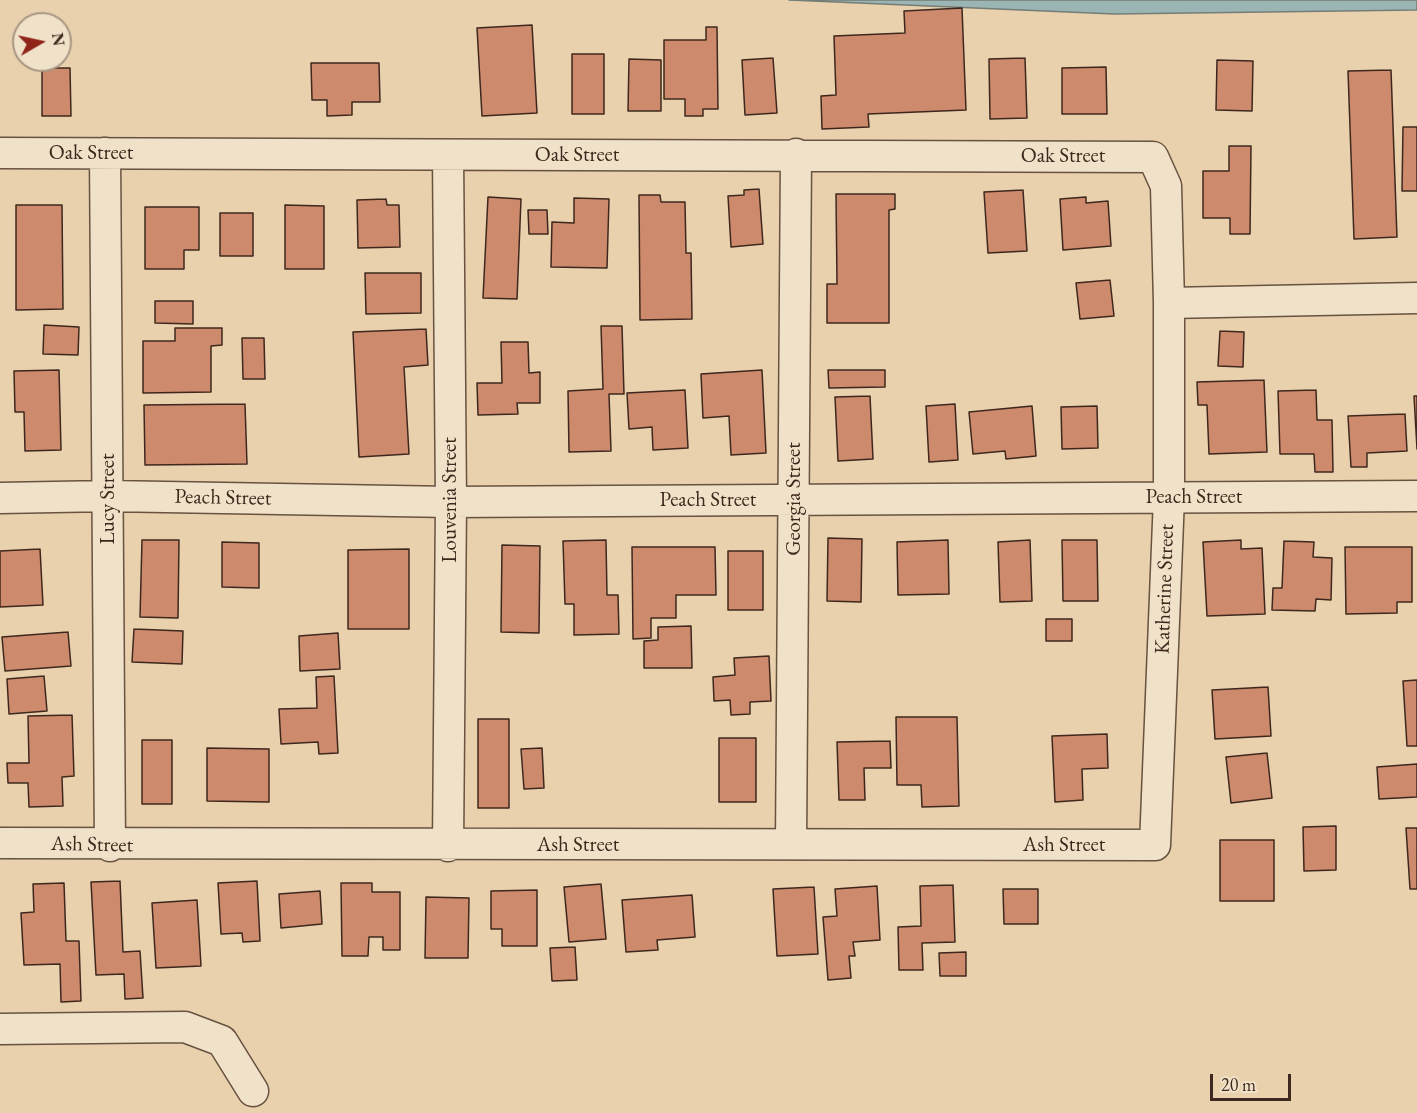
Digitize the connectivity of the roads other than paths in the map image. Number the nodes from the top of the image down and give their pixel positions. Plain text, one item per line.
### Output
1 (0, 153) edge
2 (105, 153) junction
3 (796, 154) junction
4 (448, 155) junction
5 (1153, 157) joint
6 (1417, 298) edge
7 (1169, 303) junction
8 (108, 496) junction
9 (1417, 496) edge
10 (1169, 497) junction
11 (0, 498) edge
12 (794, 499) junction
13 (451, 502) junction
14 (0, 843) edge
15 (792, 844) junction
16 (1155, 845) joint
17 (110, 846) junction
18 (448, 846) junction
19 (0, 1029) edge
20 (253, 1091) dead end

1 - 2 street, Oak Street
2 - 4 street, Oak Street
2 - 8 street, Lucy Street
3 - 4 street, Oak Street
3 - 5 street, Oak Street
3 - 12 street, Georgia Street
4 - 13 street, Louvenia Street
5 - 7 street, Katherine Street
6 - 7 street
7 - 10 street, Katherine Street
8 - 11 street, Peach Street
8 - 13 street, Peach Street
8 - 17 street, Lucy Street
9 - 10 street, Peach Street
10 - 12 street, Peach Street
10 - 16 street, Katherine Street
12 - 13 street, Peach Street
12 - 15 street, Georgia Street
13 - 18 street, Louvenia Street
14 - 17 street, Ash Street
15 - 16 street, Ash Street
15 - 18 street, Ash Street
17 - 18 street, Ash Street
19 - 20 street

